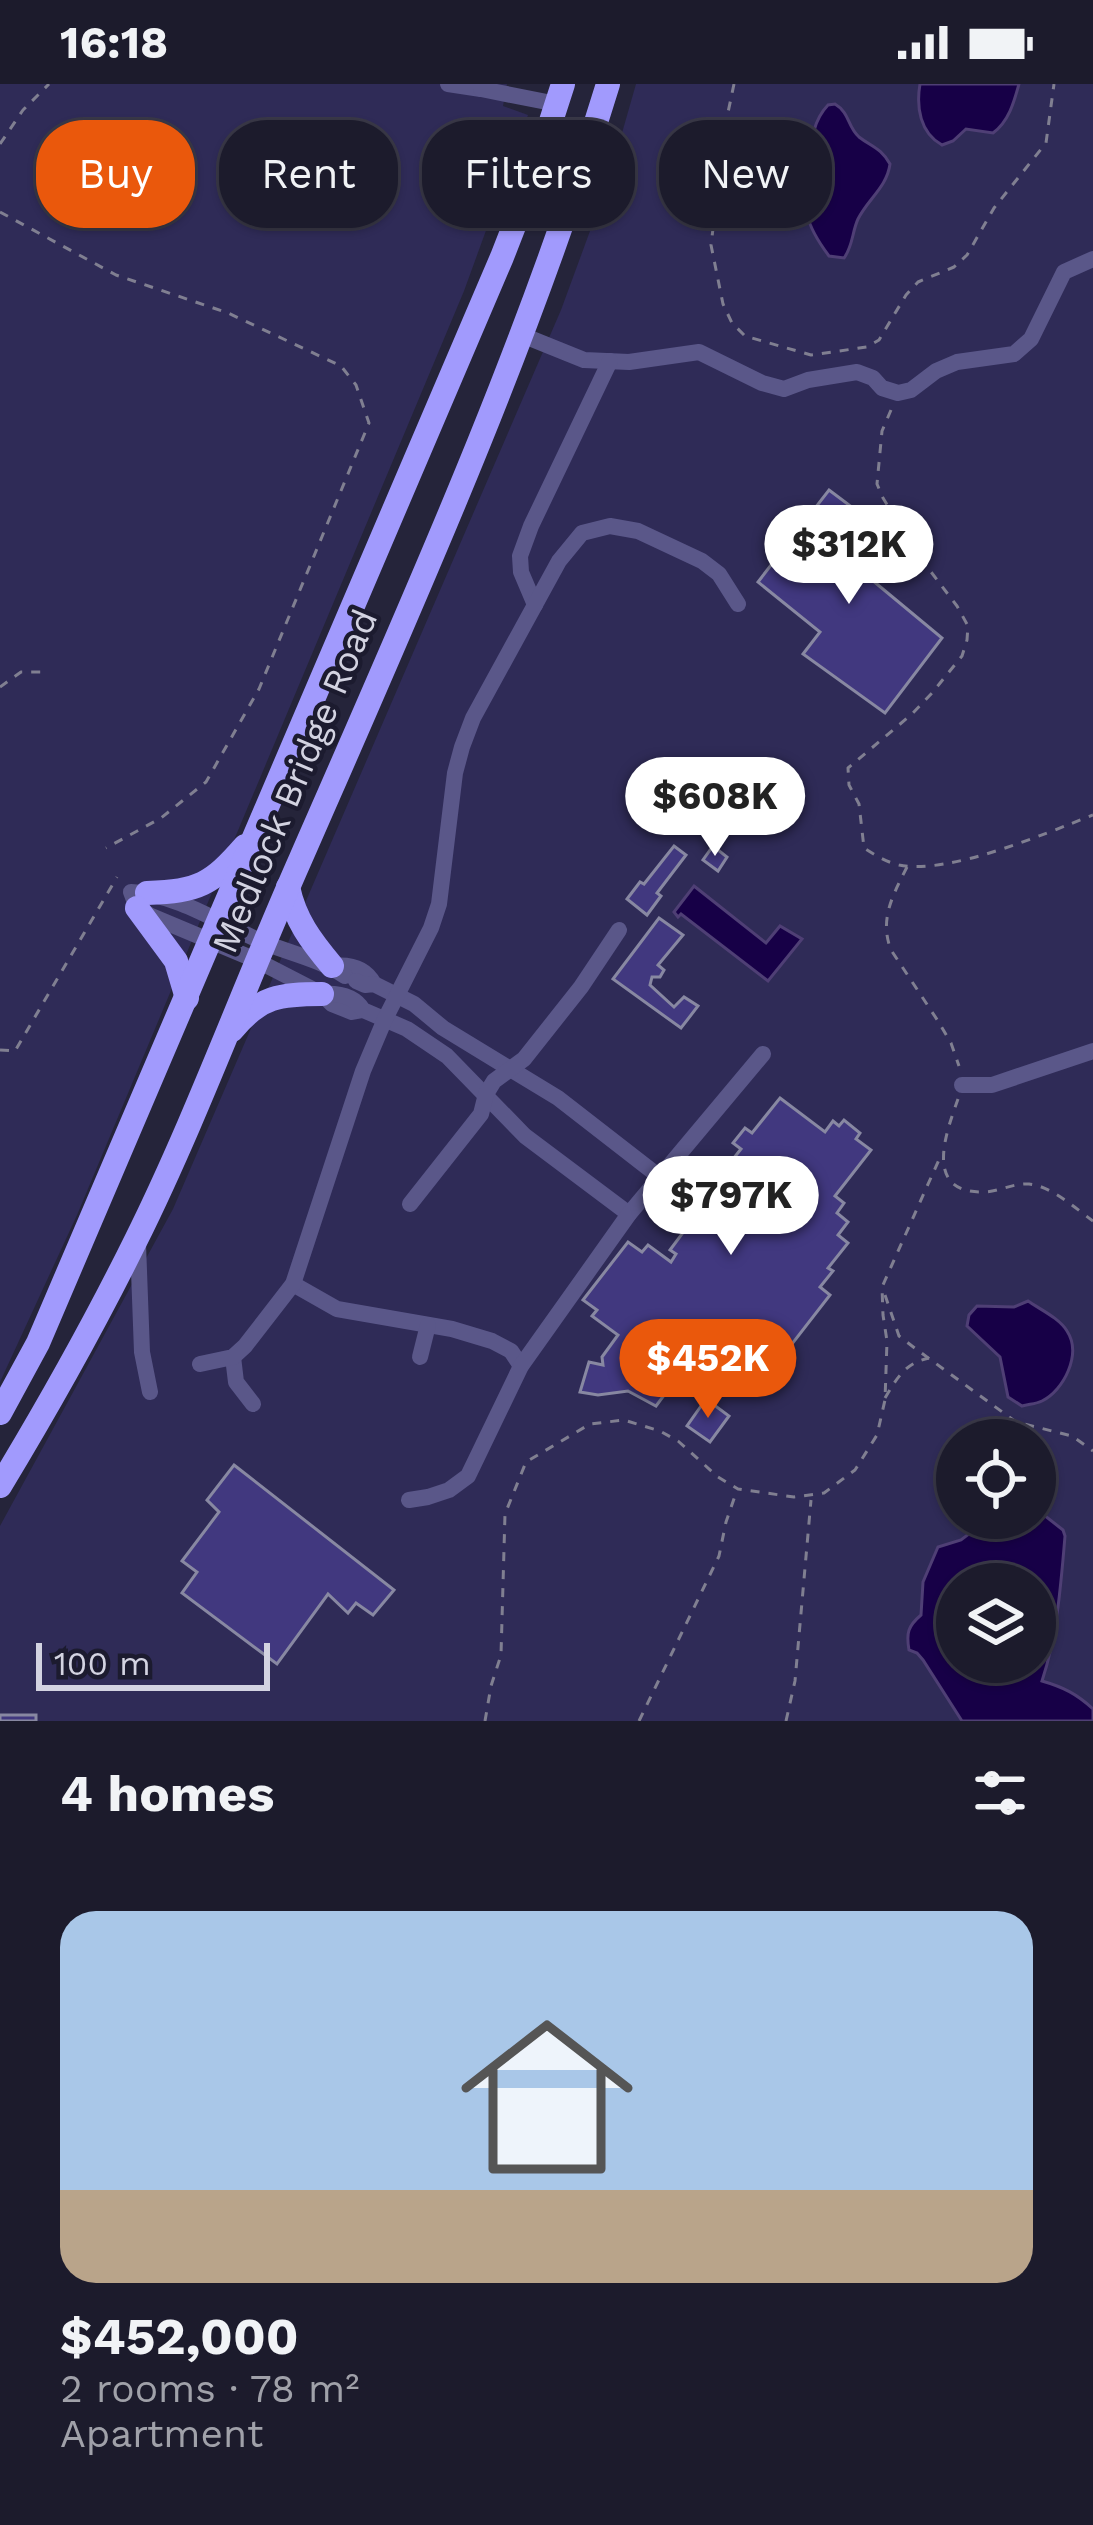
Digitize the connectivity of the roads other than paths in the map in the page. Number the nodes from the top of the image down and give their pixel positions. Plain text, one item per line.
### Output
1 (448, 84) edge
2 (608, 84) edge
3 (481, 86) edge
4 (560, 94) edge
5 (1093, 259) edge
6 (522, 335) junction
7 (610, 361) junction
8 (738, 604) dead end
9 (535, 605) junction
10 (258, 831) junction
11 (288, 887) junction
12 (142, 900) junction
13 (620, 930) dead end
14 (216, 931) junction
15 (260, 951) junction
16 (352, 977) junction
17 (322, 994) junction
18 (397, 994) junction
19 (187, 998) junction
20 (385, 1019) junction
21 (220, 1047) junction
22 (1093, 1051) edge
23 (764, 1054) dead end
24 (510, 1070) junction
25 (962, 1085) dead end
26 (486, 1094) junction
27 (661, 1178) junction
28 (410, 1204) dead end
29 (629, 1214) junction
30 (138, 1236) junction
31 (293, 1284) junction
32 (428, 1324) junction
33 (232, 1357) junction
34 (420, 1357) dead end
35 (200, 1364) dead end
36 (521, 1366) junction
37 (150, 1392) dead end
38 (253, 1404) dead end
39 (0, 1413) edge
40 (0, 1486) edge
41 (409, 1500) dead end

1 - 3 lane
2 - 6 highway, Medlock Bridge Road
3 - 4 lane
4 - 10 highway, Medlock Bridge Road
5 - 7 lane
6 - 7 lane
6 - 11 highway, Medlock Bridge Road
7 - 9 lane
8 - 9 lane
9 - 18 lane
10 - 12 highway
10 - 14 highway, Medlock Bridge Road
11 - 15 highway, Medlock Bridge Road
11 - 16 highway
12 - 14 lane
12 - 19 highway
13 - 24 lane
14 - 15 lane
14 - 19 highway, Medlock Bridge Road
15 - 16 lane
15 - 17 lane
15 - 21 highway, Medlock Bridge Road
16 - 17 lane
16 - 18 lane
17 - 20 lane
17 - 21 highway
18 - 20 lane
18 - 24 lane
19 - 39 highway, Medlock Bridge Road
20 - 26 lane
20 - 31 lane
21 - 30 highway, Medlock Bridge Road
22 - 25 lane
23 - 27 lane
24 - 26 lane
24 - 27 lane
26 - 28 lane
26 - 29 lane
27 - 29 lane
29 - 36 lane
30 - 37 lane
30 - 40 highway, Medlock Bridge Road
31 - 32 lane
31 - 33 lane
32 - 34 lane
32 - 36 lane
33 - 35 lane
33 - 38 lane
36 - 41 lane

